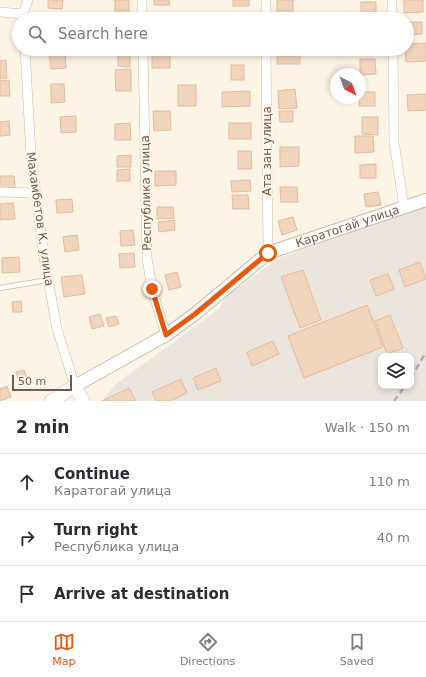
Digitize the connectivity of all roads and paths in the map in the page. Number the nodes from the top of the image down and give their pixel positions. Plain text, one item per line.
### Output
1 (22, 0) edge
2 (28, 0) edge
3 (142, 0) edge
4 (266, 0) edge
5 (392, 0) edge
6 (0, 12) edge
7 (23, 12) edge
8 (24, 12) edge
9 (142, 12) edge
10 (266, 12) edge
11 (392, 12) edge
12 (12, 15) edge
13 (25, 56) edge
14 (143, 56) edge
15 (266, 56) edge
16 (393, 56) edge
17 (0, 192) edge
18 (36, 193) junction
19 (426, 200) edge
20 (404, 207) junction
21 (268, 253) junction
22 (48, 280) junction
23 (0, 288) edge
24 (166, 335) junction
25 (75, 386) junction
26 (51, 401) edge
27 (82, 401) edge

1 - 7 street
2 - 8 street
3 - 9 street
4 - 10 street
5 - 11 street
6 - 12 street
13 - 18 street, Махамбетов К. улица
14 - 24 street, Республика улица
15 - 21 street, Ата зан улица
16 - 20 street
17 - 18 street
18 - 22 street, Махамбетов К. улица
19 - 20 street, Каратогай улица
20 - 21 street, Каратогай улица
21 - 24 street, Каратогай улица
22 - 23 lane
22 - 25 street, Махамбетов К. улица
24 - 25 street, Каратогай улица
25 - 26 main road, Каратогай улица
25 - 27 main road

